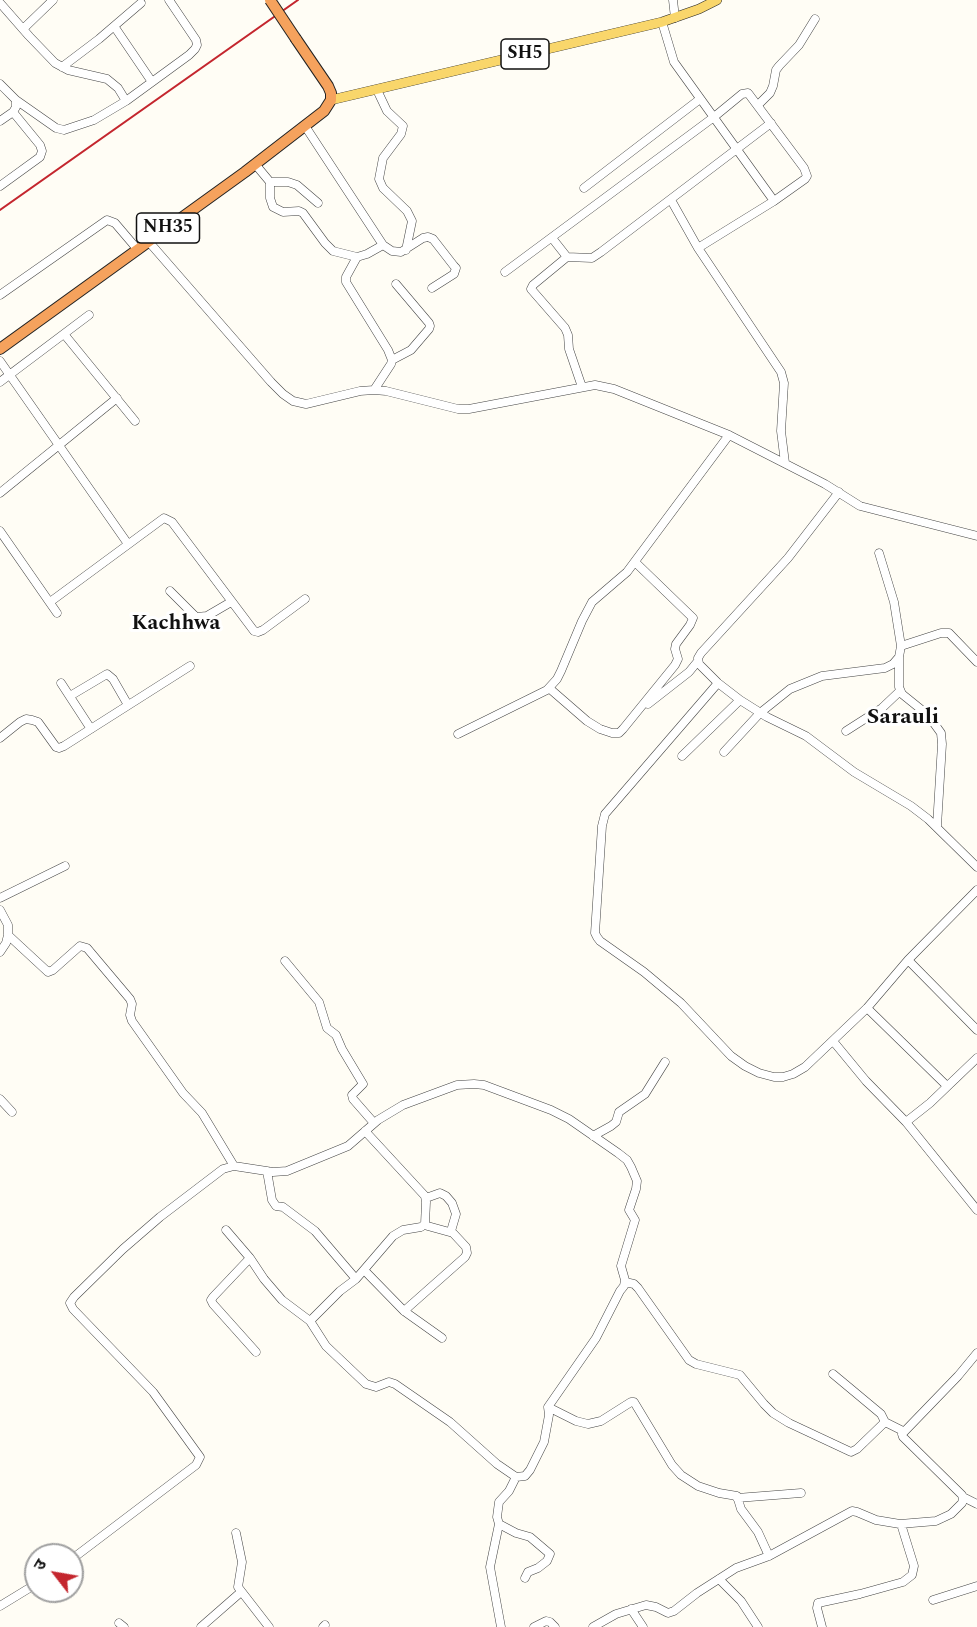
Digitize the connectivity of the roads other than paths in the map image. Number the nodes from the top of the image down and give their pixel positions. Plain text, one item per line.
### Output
1 (53, 0) edge
2 (169, 0) edge
3 (270, 0) edge
4 (673, 0) edge
5 (717, 0) edge
6 (0, 3) edge
7 (141, 3) dead end
8 (675, 18) junction
9 (815, 19) dead end
10 (662, 22) junction
11 (114, 26) junction
12 (22, 29) junction
13 (62, 67) junction
14 (152, 82) junction
15 (0, 84) edge
16 (377, 90) junction
17 (700, 99) junction
18 (16, 100) junction
19 (331, 100) junction
20 (126, 101) junction
21 (758, 105) junction
22 (13, 112) junction
23 (714, 117) junction
24 (0, 121) edge
25 (771, 123) junction
26 (305, 126) junction
27 (737, 148) junction
28 (255, 164) junction
29 (270, 182) junction
30 (0, 186) edge
31 (584, 188) dead end
32 (671, 200) junction
33 (774, 201) junction
34 (318, 203) dead end
35 (552, 238) junction
36 (149, 242) junction
37 (383, 245) junction
38 (698, 248) junction
39 (138, 250) junction
40 (406, 250) junction
41 (357, 257) junction
42 (567, 257) junction
43 (505, 272) dead end
44 (396, 285) dead end
45 (432, 288) dead end
46 (0, 295) edge
47 (89, 315) dead end
48 (64, 334) junction
49 (0, 349) edge
50 (392, 360) junction
51 (0, 361) edge
52 (10, 375) junction
53 (0, 382) edge
54 (582, 387) junction
55 (374, 390) junction
56 (117, 398) junction
57 (135, 421) dead end
58 (729, 435) junction
59 (59, 445) junction
60 (785, 464) junction
61 (839, 492) junction
62 (0, 493) edge
63 (0, 531) edge
64 (977, 536) edge
65 (128, 544) junction
66 (879, 553) dead end
67 (635, 562) junction
68 (170, 591) dead end
69 (304, 599) dead end
70 (231, 602) junction
71 (50, 603) junction
72 (57, 613) dead end
73 (901, 646) junction
74 (899, 657) junction
75 (698, 661) junction
76 (977, 662) edge
77 (190, 666) dead end
78 (61, 683) dead end
79 (718, 683) junction
80 (549, 688) junction
81 (900, 691) junction
82 (70, 696) junction
83 (740, 700) junction
84 (129, 705) junction
85 (760, 713) junction
86 (635, 714) junction
87 (91, 729) junction
88 (846, 731) dead end
89 (458, 735) dead end
90 (0, 738) edge
91 (724, 752) dead end
92 (682, 756) dead end
93 (937, 826) junction
94 (65, 866) dead end
95 (977, 867) edge
96 (977, 890) edge
97 (0, 898) edge
98 (0, 910) edge
99 (9, 934) junction
100 (0, 952) edge
101 (908, 960) junction
102 (285, 961) dead end
103 (867, 1008) junction
104 (977, 1030) edge
105 (833, 1041) junction
106 (977, 1058) edge
107 (665, 1062) dead end
108 (947, 1086) junction
109 (0, 1100) edge
110 (12, 1112) dead end
111 (906, 1122) junction
112 (374, 1123) junction
113 (365, 1131) junction
114 (593, 1136) junction
115 (234, 1166) junction
116 (267, 1171) junction
117 (426, 1198) junction
118 (977, 1210) edge
119 (424, 1225) junction
120 (226, 1230) dead end
121 (450, 1231) junction
122 (250, 1258) junction
123 (364, 1270) junction
124 (356, 1279) junction
125 (625, 1282) junction
126 (404, 1311) junction
127 (310, 1321) junction
128 (442, 1338) dead end
129 (256, 1352) dead end
130 (977, 1353) edge
131 (833, 1374) dead end
132 (548, 1407) junction
133 (885, 1422) junction
134 (903, 1431) junction
135 (516, 1477) junction
136 (801, 1493) dead end
137 (963, 1497) junction
138 (737, 1498) junction
139 (977, 1504) edge
140 (499, 1524) junction
141 (901, 1524) junction
142 (236, 1533) dead end
143 (84, 1550) edge
144 (769, 1556) junction
145 (525, 1578) dead end
146 (720, 1579) junction
147 (977, 1586) edge
148 (24, 1591) edge
149 (241, 1592) junction
150 (933, 1600) dead end
151 (0, 1606) edge
152 (631, 1609) junction
153 (267, 1626) edge
154 (201, 1627) edge
155 (501, 1627) edge
156 (534, 1627) edge
157 (555, 1627) edge
158 (593, 1627) edge
159 (643, 1627) edge
160 (758, 1627) edge
161 (822, 1627) edge

1 - 12 street
2 - 14 street
3 - 19 highway, bridge
4 - 8 street
5 - 8 main road, SH5
6 - 12 street
7 - 11 street
8 - 10 main road, SH5
9 - 21 street
10 - 16 main road, SH5
10 - 17 street
11 - 13 street
11 - 14 street
12 - 13 street
13 - 20 street
14 - 20 street
15 - 18 street
16 - 19 main road, SH5
16 - 40 street
17 - 23 street
17 - 31 street
18 - 20 street
18 - 22 street
19 - 26 highway, NH35
21 - 23 street
21 - 25 street
22 - 24 street
22 - 30 street
23 - 27 street
23 - 35 street
25 - 27 street
25 - 33 street
26 - 28 highway, NH35
26 - 37 street
27 - 32 street
27 - 33 street
28 - 29 street
28 - 36 highway, NH35
29 - 34 street
29 - 41 street
32 - 38 street
32 - 42 street
33 - 38 street
35 - 42 street
35 - 43 street
36 - 39 highway, NH35
36 - 55 street
37 - 40 street
37 - 41 street
38 - 60 street
39 - 46 street
39 - 49 highway, NH35
40 - 45 street
41 - 50 street
42 - 54 street
44 - 50 street
47 - 48 street
48 - 52 street
48 - 56 street
50 - 55 street
51 - 52 street
52 - 53 street
52 - 59 street
54 - 55 street
54 - 58 street
56 - 57 street
56 - 59 street
58 - 60 street
58 - 67 street
59 - 62 street
59 - 65 street
60 - 61 street
61 - 64 street
61 - 75 street
63 - 71 street
65 - 70 street
65 - 71 street
66 - 73 street
67 - 80 street
67 - 86 street
68 - 70 street
69 - 70 street
71 - 72 street
73 - 74 street
73 - 76 street
74 - 81 street
74 - 85 street
75 - 79 street
75 - 86 street
77 - 84 street
78 - 82 street
79 - 83 street
79 - 105 street
80 - 86 street
80 - 89 street
81 - 88 street
81 - 93 street
82 - 84 street
82 - 87 street
83 - 85 street
83 - 92 street
84 - 87 street
85 - 91 street
85 - 93 street
87 - 90 street
93 - 95 street
94 - 97 street
96 - 101 street
98 - 99 street
99 - 100 street
99 - 115 street
101 - 103 street
101 - 104 street
102 - 112 street
103 - 105 street
103 - 108 street
105 - 111 street
106 - 108 street
107 - 114 street
108 - 111 street
109 - 110 street
111 - 118 street
112 - 113 street
112 - 114 street
113 - 116 street
113 - 117 street
114 - 125 street
115 - 116 street
115 - 143 street
116 - 124 street
117 - 119 street
117 - 121 street
119 - 121 street
119 - 123 street
120 - 122 street
121 - 126 street
122 - 127 street
122 - 129 street
123 - 124 street
123 - 126 street
124 - 127 street
125 - 132 street
125 - 133 street
126 - 128 street
127 - 135 street
130 - 134 street
131 - 133 street
132 - 135 street
132 - 138 street
133 - 134 street
134 - 137 street
135 - 140 street
136 - 138 street
137 - 139 street
137 - 141 street
138 - 144 street
140 - 145 street
140 - 155 street
141 - 144 street
141 - 161 street
142 - 149 street
144 - 146 street
146 - 152 street
146 - 160 street
147 - 150 street
148 - 151 street
149 - 153 street
149 - 154 street
152 - 158 street
152 - 159 street
156 - 157 street

